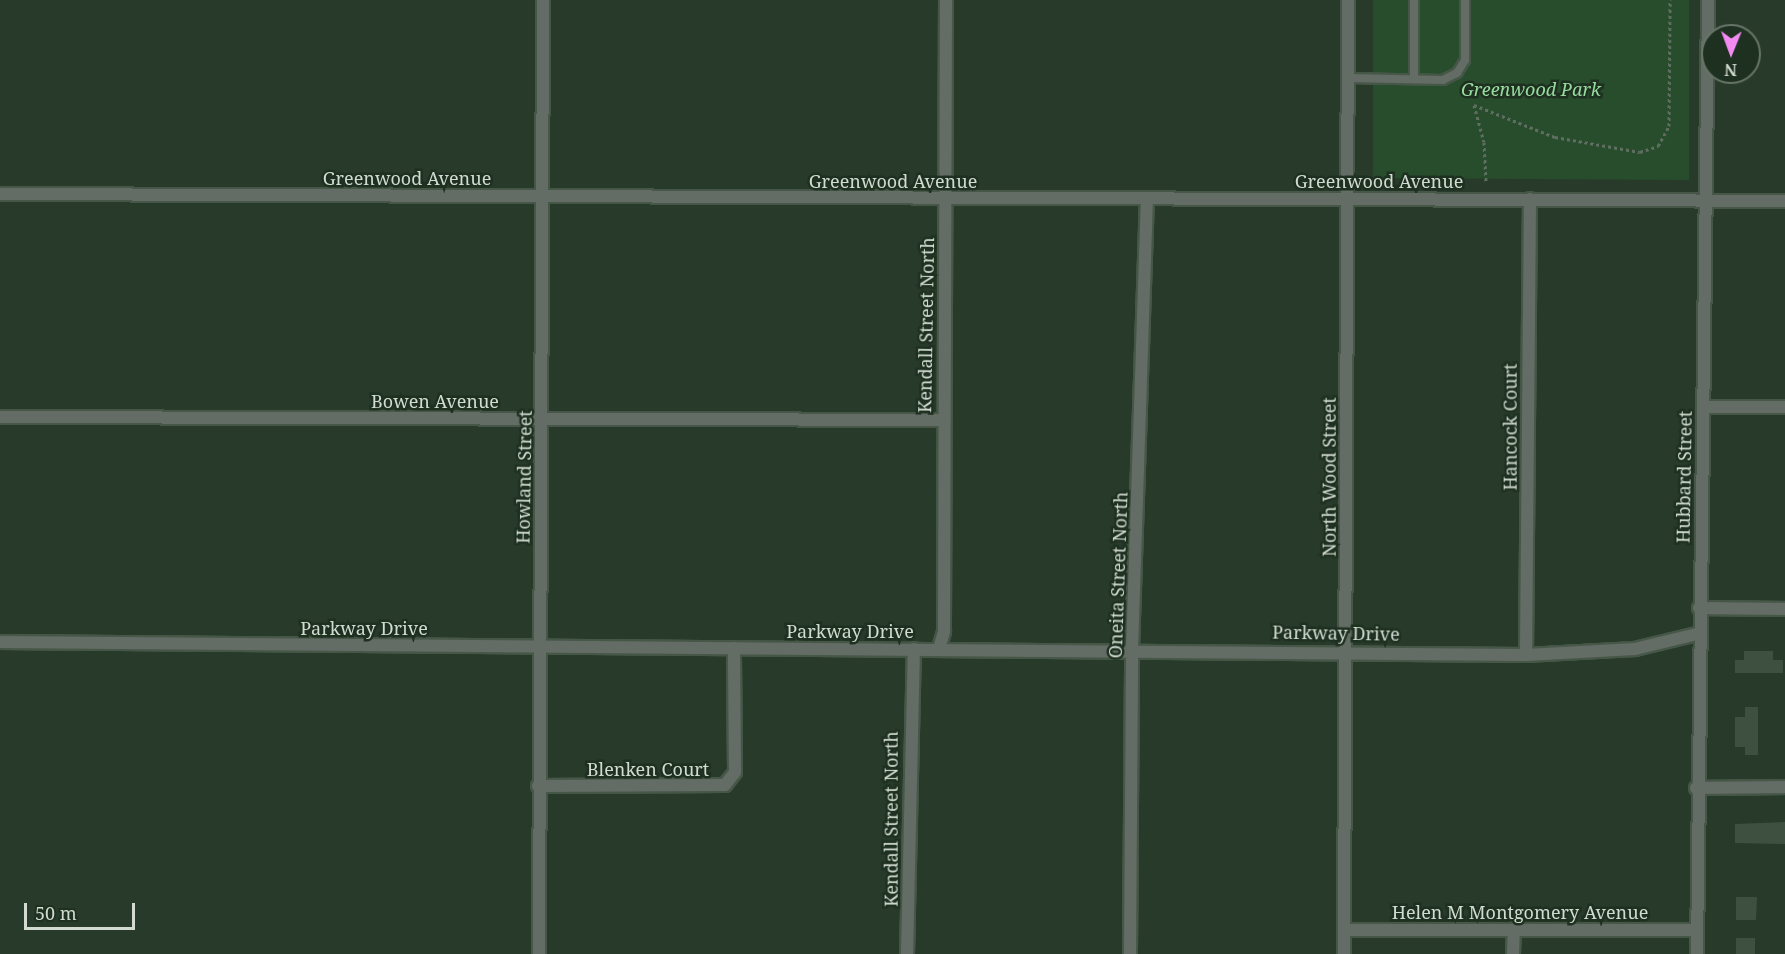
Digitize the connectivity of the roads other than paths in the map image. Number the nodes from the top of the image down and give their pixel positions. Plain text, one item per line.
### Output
1 (543, 0) edge
2 (946, 0) edge
3 (1348, 0) edge
4 (1414, 0) edge
5 (1465, 0) edge
6 (1708, 0) edge
7 (1348, 78) junction
8 (1414, 79) junction
9 (0, 194) edge
10 (542, 196) junction
11 (1147, 198) junction
12 (946, 199) junction
13 (1530, 199) junction
14 (1349, 200) junction
15 (1785, 201) edge
16 (1706, 203) junction
17 (1704, 407) junction
18 (1785, 407) edge
19 (0, 417) edge
20 (543, 420) junction
21 (943, 420) junction
22 (1699, 608) junction
23 (1785, 609) edge
24 (1697, 634) junction
25 (0, 642) edge
26 (540, 647) junction
27 (734, 648) junction
28 (914, 649) junction
29 (939, 649) junction
30 (1132, 649) junction
31 (1346, 651) junction
32 (1526, 655) junction
33 (538, 786) junction
34 (1785, 787) edge
35 (1696, 788) junction
36 (1514, 929) junction
37 (1344, 930) junction
38 (1697, 930) junction
39 (539, 954) edge
40 (908, 954) edge
41 (1130, 954) edge
42 (1344, 954) edge
43 (1514, 954) edge
44 (1696, 954) edge

1 - 10 street, Howland Street
2 - 12 street, Kendall Street North
3 - 7 street, North Wood Street
4 - 8 lane
5 - 8 lane
6 - 16 street, Hubbard Street
7 - 8 lane
7 - 14 street, North Wood Street
9 - 10 street, Greenwood Avenue
10 - 12 street, Greenwood Avenue
10 - 20 street, Howland Street
11 - 12 street, Greenwood Avenue
11 - 14 street, Greenwood Avenue
11 - 30 street, Oneita Street North
12 - 21 street, Kendall Street North
13 - 14 street, Greenwood Avenue
13 - 16 street, Greenwood Avenue
13 - 32 street, Hancock Court
14 - 31 street, North Wood Street
15 - 16 street, Greenwood Avenue
16 - 17 street, Hubbard Street
17 - 18 street
17 - 22 street, Hubbard Street
19 - 20 street, Bowen Avenue
20 - 21 street, Bowen Avenue
20 - 26 street, Howland Street
21 - 29 street, Kendall Street North
22 - 23 street
22 - 24 street, Hubbard Street
24 - 32 street, Parkway Drive
24 - 35 street, Hubbard Street
25 - 26 street, Parkway Drive
26 - 27 street, Parkway Drive
26 - 33 street, Howland Street
27 - 28 street, Parkway Drive
27 - 33 street, Blenken Court
28 - 29 street, Parkway Drive
28 - 40 street, Kendall Street North
29 - 30 street, Parkway Drive
30 - 31 street, Parkway Drive
30 - 41 street, Oneita Street North
31 - 32 street, Parkway Drive
31 - 37 street, North Wood Street
33 - 39 street, Howland Street
34 - 35 street
35 - 38 street, Hubbard Street
36 - 37 street, Helen M Montgomery Avenue
36 - 38 street, Helen M Montgomery Avenue
36 - 43 street
37 - 42 street, North Wood Street
38 - 44 street, Hubbard Street

